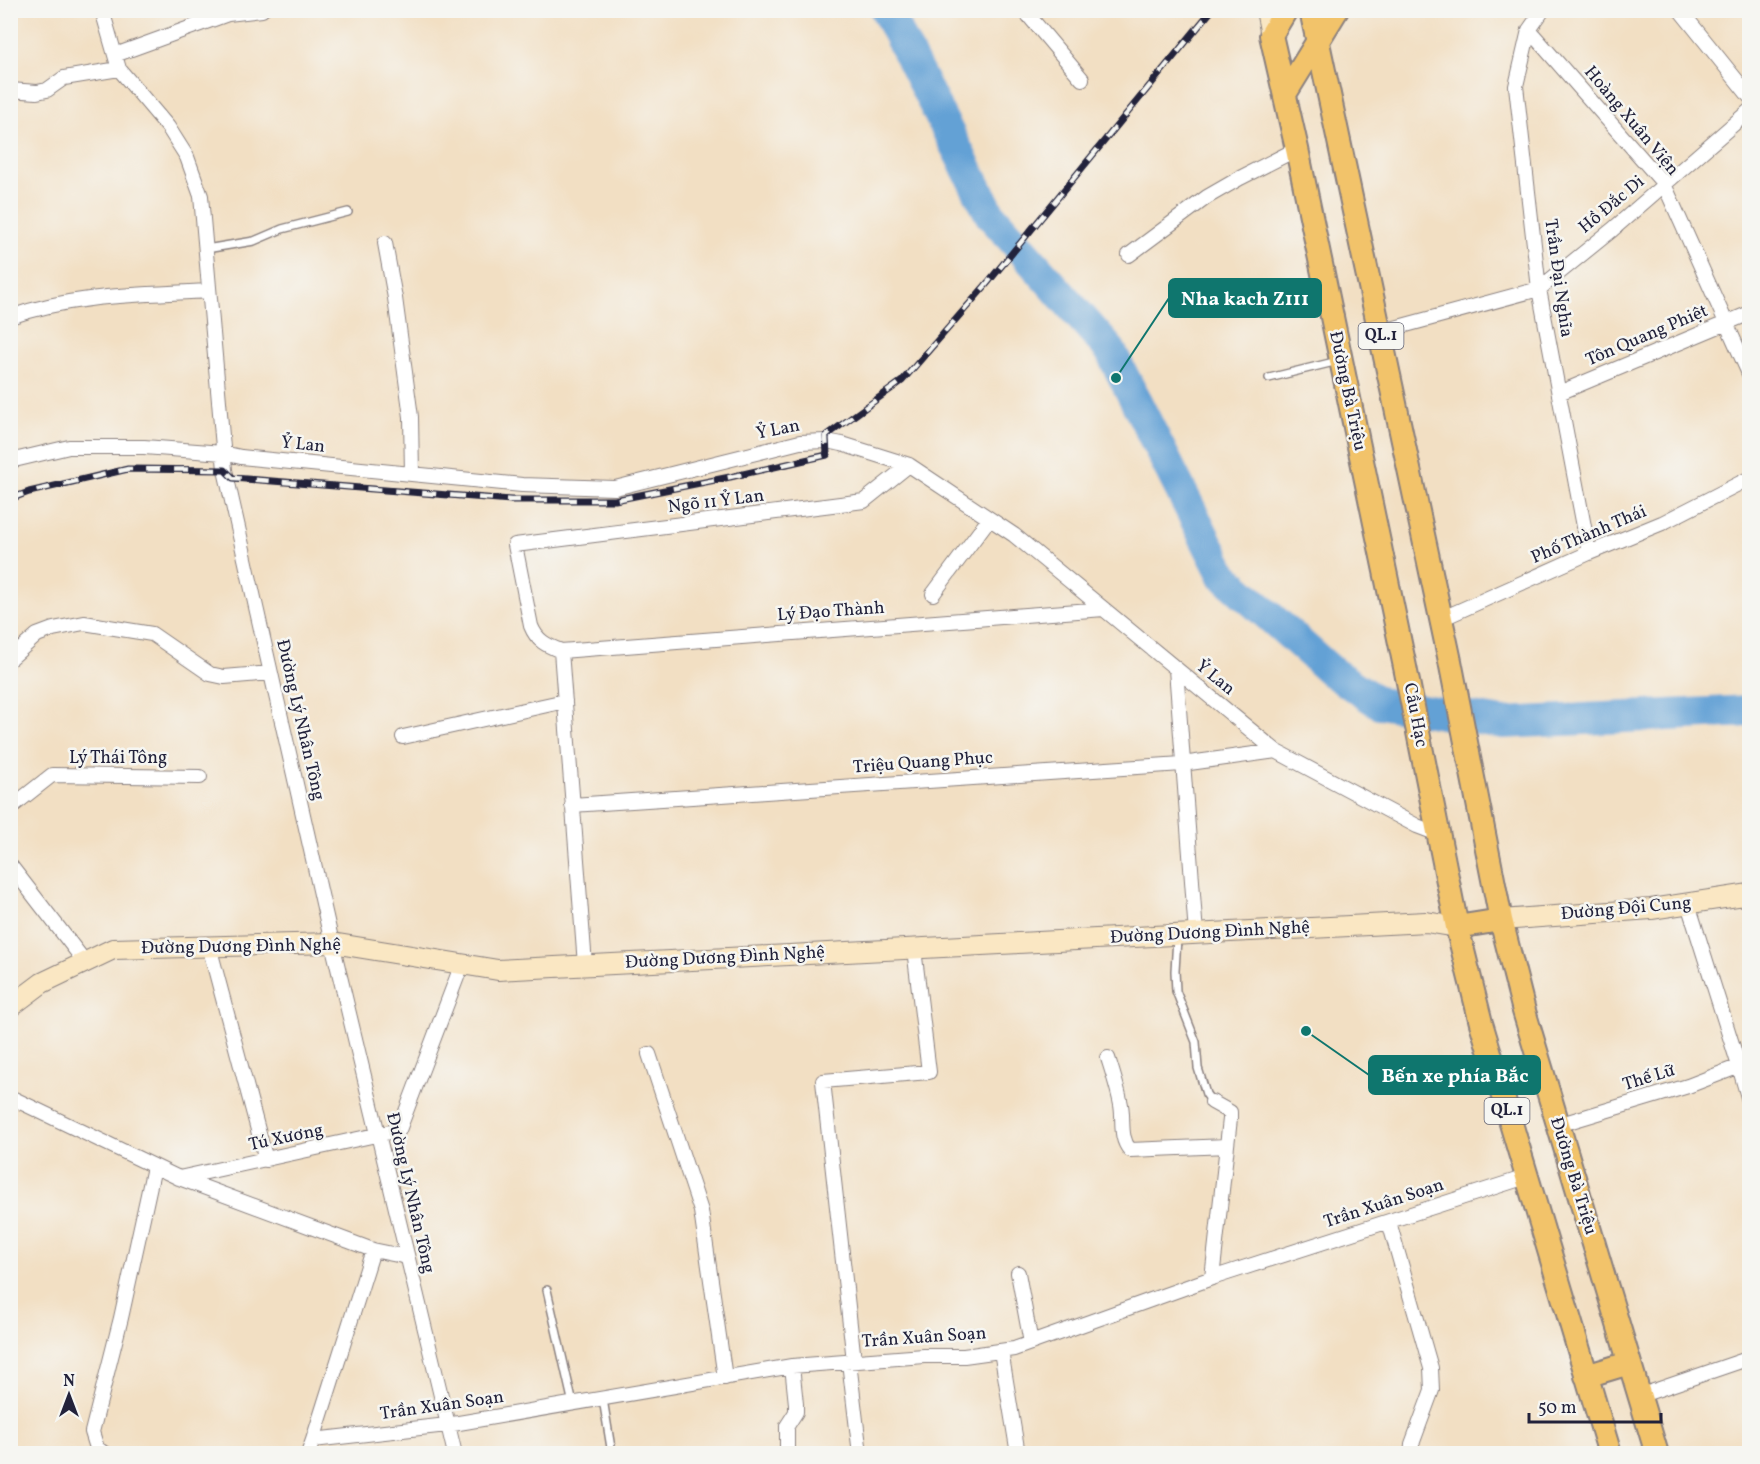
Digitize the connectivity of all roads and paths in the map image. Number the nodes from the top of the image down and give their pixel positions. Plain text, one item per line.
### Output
1 (102, 10) edge
2 (262, 10) edge
3 (1266, 10) edge
4 (1286, 10) edge
5 (1311, 10) edge
6 (1337, 10) edge
7 (1543, 10) edge
8 (1680, 10) edge
9 (1026, 11) edge
10 (228, 12) edge
11 (1529, 30) junction
12 (1271, 34) junction
13 (1318, 41) junction
14 (115, 55) junction
15 (119, 69) junction
16 (1082, 78) dead end
17 (10, 90) edge
18 (1285, 94) junction
19 (1749, 97) edge
20 (1749, 110) edge
21 (1297, 149) junction
22 (1664, 184) junction
23 (348, 212) dead end
24 (385, 243) dead end
25 (206, 249) junction
26 (1129, 255) dead end
27 (1539, 289) junction
28 (209, 291) junction
29 (1749, 313) edge
30 (10, 317) edge
31 (1724, 323) junction
32 (1380, 332) junction
33 (1341, 360) junction
34 (1749, 376) edge
35 (1269, 378) dead end
36 (1558, 393) junction
37 (223, 453) junction
38 (10, 461) edge
39 (909, 465) junction
40 (412, 474) junction
41 (1749, 478) edge
42 (989, 519) junction
43 (1589, 553) junction
44 (933, 594) dead end
45 (1104, 609) junction
46 (1441, 619) junction
47 (561, 651) junction
48 (10, 659) edge
49 (1405, 667) joint
50 (1176, 669) junction
51 (271, 673) junction
52 (565, 701) junction
53 (403, 737) dead end
54 (1276, 751) junction
55 (1182, 764) junction
56 (200, 777) dead end
57 (572, 805) junction
58 (10, 808) edge
59 (1438, 834) junction
60 (10, 865) edge
61 (1749, 894) edge
62 (1688, 904) junction
63 (1502, 920) junction
64 (1457, 927) junction
65 (1187, 934) junction
66 (332, 943) junction
67 (209, 946) junction
68 (914, 949) junction
69 (86, 962) junction
70 (462, 964) junction
71 (585, 965) junction
72 (10, 1008) edge
73 (649, 1054) dead end
74 (1108, 1058) dead end
75 (1744, 1064) edge
76 (10, 1097) edge
77 (1212, 1102) joint
78 (1749, 1104) edge
79 (1558, 1125) junction
80 (378, 1137) junction
81 (1227, 1146) junction
82 (266, 1160) junction
83 (154, 1167) junction
84 (1526, 1177) junction
85 (179, 1178) junction
86 (1389, 1222) junction
87 (373, 1250) junction
88 (407, 1257) junction
89 (1018, 1273) dead end
90 (1212, 1278) junction
91 (547, 1290) dead end
92 (1031, 1343) junction
93 (1001, 1351) junction
94 (1749, 1358) edge
95 (852, 1362) junction
96 (1629, 1362) junction
97 (792, 1366) junction
98 (1586, 1376) junction
99 (725, 1378) junction
100 (1639, 1396) junction
101 (603, 1399) junction
102 (573, 1404) junction
103 (447, 1425) junction
104 (308, 1450) edge
105 (105, 1454) edge
106 (455, 1454) edge
107 (612, 1454) edge
108 (787, 1454) edge
109 (860, 1454) edge
110 (1018, 1454) edge
111 (1411, 1454) edge
112 (1610, 1454) edge
113 (1657, 1454) edge

1 - 14 street, Đường Lý Nhân Tông
2 - 10 street
3 - 12 main road, Đường Bà Triệu
4 - 12 highway
5 - 13 highway, QL.1
6 - 13 highway
7 - 11 street, Trần Đại Nghĩa
8 - 19 street
9 - 16 street
10 - 14 street
11 - 22 street, Hoàng Xuân Viện
11 - 27 street, Trần Đại Nghĩa
12 - 18 highway, Đường Bà Triệu / QL.1
13 - 18 highway
13 - 32 highway, QL.1
14 - 15 street, Đường Lý Nhân Tông
15 - 17 street
15 - 25 street, Đường Lý Nhân Tông
18 - 21 highway, Đường Bà Triệu / QL.1
20 - 22 street, Hồ Đắc Di
21 - 26 street
21 - 33 highway, Đường Bà Triệu / QL.1
22 - 27 street, Hồ Đắc Di
22 - 31 street, Hoàng Xuân Viện
23 - 25 lane
24 - 40 street
25 - 28 street, Đường Lý Nhân Tông
27 - 32 street, Hồ Đắc Di
27 - 36 street, Trần Đại Nghĩa
28 - 30 street
28 - 37 street, Đường Lý Nhân Tông
29 - 31 street, Tôn Quang Phiệt
31 - 34 street, Hoàng Xuân Viện
31 - 36 street, Tôn Quang Phiệt
32 - 46 highway, QL.1
33 - 35 lane
33 - 49 highway, Đường Bà Triệu / QL.1
36 - 43 street, Trần Đại Nghĩa
37 - 38 street, Ỷ Lan
37 - 40 street, Ỷ Lan
37 - 51 street, Đường Lý Nhân Tông
39 - 40 street, Ỷ Lan
39 - 42 street, Ỷ Lan
39 - 47 street, Ngõ 11 Ỷ Lan
41 - 43 street, Phố Thành Thái
42 - 44 street
42 - 45 street, Ỷ Lan
43 - 46 street, Phố Thành Thái
45 - 47 street, Lý Đạo Thành
45 - 50 street, Ỷ Lan
46 - 63 highway, Đường Bà Triệu / QL.1
47 - 52 street
48 - 51 street
49 - 59 highway, Cầu Hạc / QL.1
50 - 54 street, Ỷ Lan
50 - 55 street
51 - 66 street, Đường Lý Nhân Tông
52 - 53 street
52 - 57 street
54 - 55 street, Triệu Quang Phục
54 - 59 street, Ỷ Lan
55 - 57 street, Triệu Quang Phục
55 - 65 street
56 - 58 street, Lý Thái Tông
57 - 71 street
59 - 64 highway, QL.1
60 - 69 street
61 - 62 main road, Đường Đội Cung
62 - 63 main road, Đường Đội Cung
62 - 75 street
63 - 64 highway
63 - 79 highway, Đường Bà Triệu / QL.1
64 - 65 main road, Đường Dương Đình Nghệ
64 - 84 highway, QL.1
65 - 68 main road, Đường Dương Đình Nghệ
65 - 77 lane
66 - 67 main road, Đường Dương Đình Nghệ
66 - 70 main road, Đường Dương Đình Nghệ
66 - 80 street, Đường Lý Nhân Tông
67 - 69 main road, Đường Dương Đình Nghệ
67 - 82 street
68 - 71 main road, Đường Dương Đình Nghệ
68 - 95 street
69 - 72 main road, Đường Dương Đình Nghệ
70 - 71 main road, Đường Dương Đình Nghệ
70 - 80 street, Tú Xương
73 - 99 street
74 - 81 street
75 - 78 street
75 - 79 street, Thế Lữ
76 - 83 street
77 - 81 street
79 - 96 highway, Đường Bà Triệu / QL.1
80 - 82 street, Tú Xương
80 - 88 street, Đường Lý Nhân Tông
81 - 90 street
82 - 85 street, Tú Xương
83 - 85 street
83 - 105 street
84 - 86 street, Trần Xuân Soạn
84 - 98 highway, QL.1
85 - 87 street
86 - 90 street, Trần Xuân Soạn
86 - 111 street
87 - 88 street
87 - 104 street
88 - 103 street, Đường Lý Nhân Tông
89 - 92 street
90 - 92 street, Trần Xuân Soạn
91 - 102 lane
92 - 93 street, Trần Xuân Soạn
93 - 95 street, Trần Xuân Soạn
93 - 110 street
94 - 100 street
95 - 97 street, Trần Xuân Soạn
95 - 109 street
96 - 98 highway
96 - 100 highway, Đường Bà Triệu / QL.1
97 - 99 street, Trần Xuân Soạn
97 - 108 street
98 - 112 highway, QL.1
99 - 101 street, Trần Xuân Soạn
100 - 113 highway, Đường Bà Triệu / QL.1
101 - 102 street, Trần Xuân Soạn
101 - 107 lane
102 - 103 street, Trần Xuân Soạn
103 - 104 street, Trần Xuân Soạn
103 - 106 street, Đường Lý Nhân Tông

